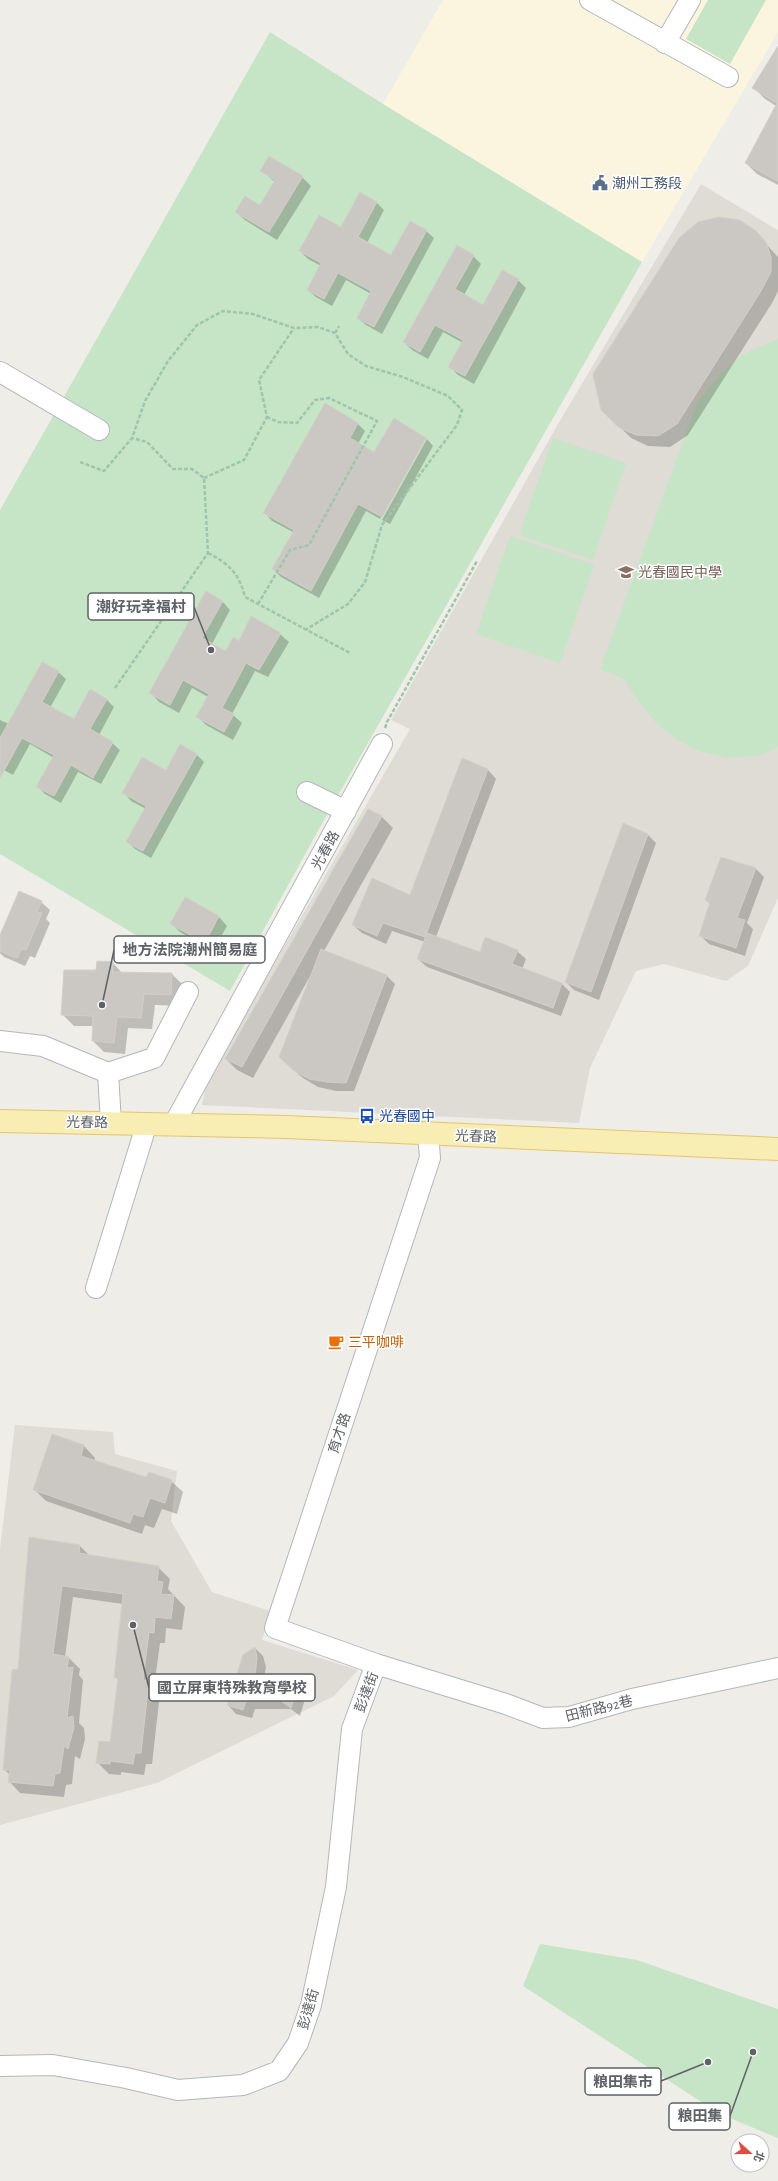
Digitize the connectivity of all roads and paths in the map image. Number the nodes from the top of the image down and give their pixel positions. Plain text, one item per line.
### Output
1 (590, 0) edge
2 (690, 0) edge
3 (665, 43) junction
4 (728, 77) dead end
5 (340, 326) dead end
6 (294, 328) junction
7 (335, 333) junction
8 (0, 372) edge
9 (267, 417) junction
10 (99, 430) dead end
11 (132, 438) junction
12 (80, 462) dead end
13 (204, 478) junction
14 (208, 553) junction
15 (477, 561) dead end
16 (258, 604) junction
17 (305, 630) junction
18 (350, 653) dead end
19 (115, 688) dead end
20 (382, 744) joint
21 (307, 792) dead end
22 (346, 811) junction
23 (188, 992) dead end
24 (0, 1040) edge
25 (108, 1073) junction
26 (0, 1121) edge
27 (110, 1122) junction
28 (147, 1123) junction
29 (174, 1124) junction
30 (428, 1134) junction
31 (778, 1149) edge
32 (96, 1288) dead end
33 (376, 1664) junction
34 (778, 1668) edge
35 (0, 2066) edge

1 - 3 street
2 - 3 street
3 - 4 street
5 - 7 path
6 - 7 path
6 - 9 path
6 - 11 path
7 - 17 path
8 - 10 street
9 - 13 path
9 - 16 path
11 - 12 path
11 - 13 path
13 - 14 path
14 - 16 path
14 - 19 path
15 - 20 path
16 - 17 path
17 - 18 path
20 - 22 street, 光春路
21 - 22 street
22 - 29 street, 光春路
23 - 25 street
24 - 25 street
25 - 27 street
26 - 27 main road, 光春路
27 - 28 main road, 光春路
28 - 29 main road, 光春路
28 - 32 street
29 - 30 main road, 光春路
30 - 31 main road, 光春路
30 - 33 street, 育才路
33 - 34 street, 田新路92巷
33 - 35 street, 彭達街

